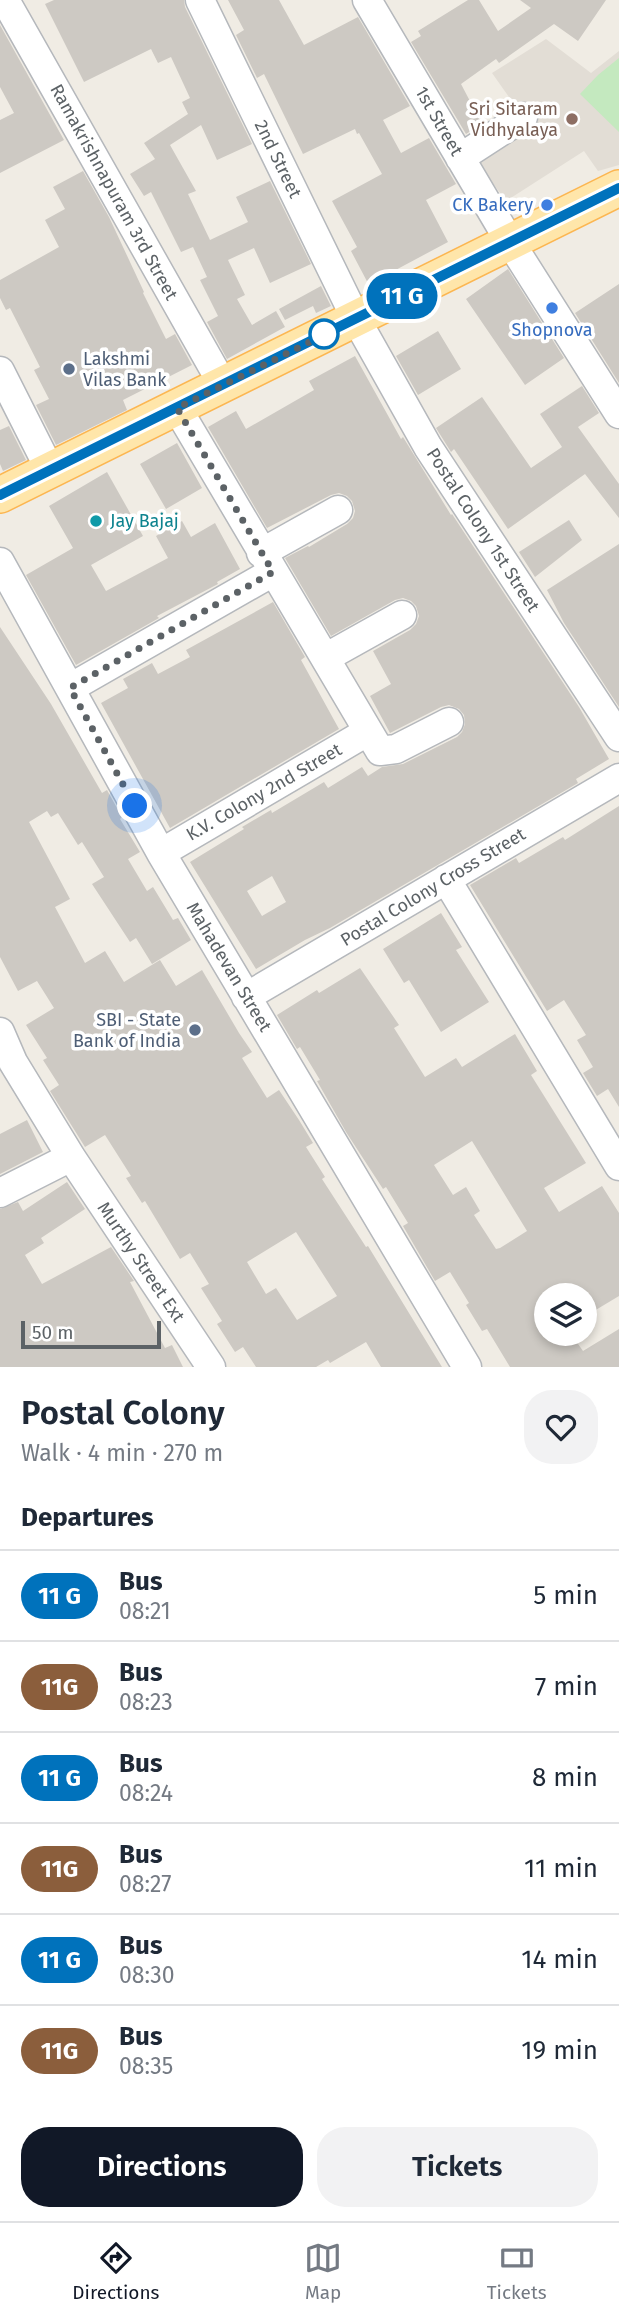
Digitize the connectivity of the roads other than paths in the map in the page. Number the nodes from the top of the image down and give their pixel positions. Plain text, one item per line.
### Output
1 (5, 0) edge
2 (200, 0) edge
3 (367, 0) edge
4 (523, 117) dead end
5 (460, 158) junction
6 (619, 188) edge
7 (510, 242) junction
8 (356, 319) junction
9 (0, 370) edge
10 (223, 385) junction
11 (177, 408) junction
12 (619, 414) edge
13 (50, 470) junction
14 (0, 495) edge
15 (338, 510) dead end
16 (0, 562) edge
17 (267, 562) junction
18 (402, 615) dead end
19 (325, 658) junction
20 (70, 688) junction
21 (449, 722) dead end
22 (619, 737) edge
23 (373, 741) junction
24 (619, 778) edge
25 (160, 853) junction
26 (446, 879) junction
27 (246, 998) junction
28 (0, 1032) edge
29 (71, 1157) junction
30 (619, 1166) edge
31 (0, 1193) edge
32 (211, 1367) edge
33 (467, 1367) edge

1 - 10 street, Ramakrishnapuram 3rd Street
2 - 8 street, 2nd Street
3 - 5 street, 1st Street
4 - 5 street
5 - 7 street, 1st Street
6 - 7 main road
7 - 8 main road
7 - 12 street, 1st Street
8 - 10 main road
8 - 22 street, Postal Colony 1st Street
9 - 13 street
10 - 11 main road
11 - 13 main road
11 - 17 street
13 - 14 main road
15 - 17 street
16 - 20 street, Mahadevan Street
17 - 19 street
17 - 20 street
18 - 19 street
19 - 23 street
20 - 25 street, Mahadevan Street
21 - 23 street, K.V. Colony 2nd Street
23 - 25 street, K.V. Colony 2nd Street
24 - 26 street, Postal Colony Cross Street
25 - 27 street, Mahadevan Street
26 - 27 street, Postal Colony Cross Street
26 - 30 street
27 - 33 street, Mahadevan Street
28 - 29 street, Murthy Street Ext
29 - 31 street
29 - 32 street, Murthy Street Ext

